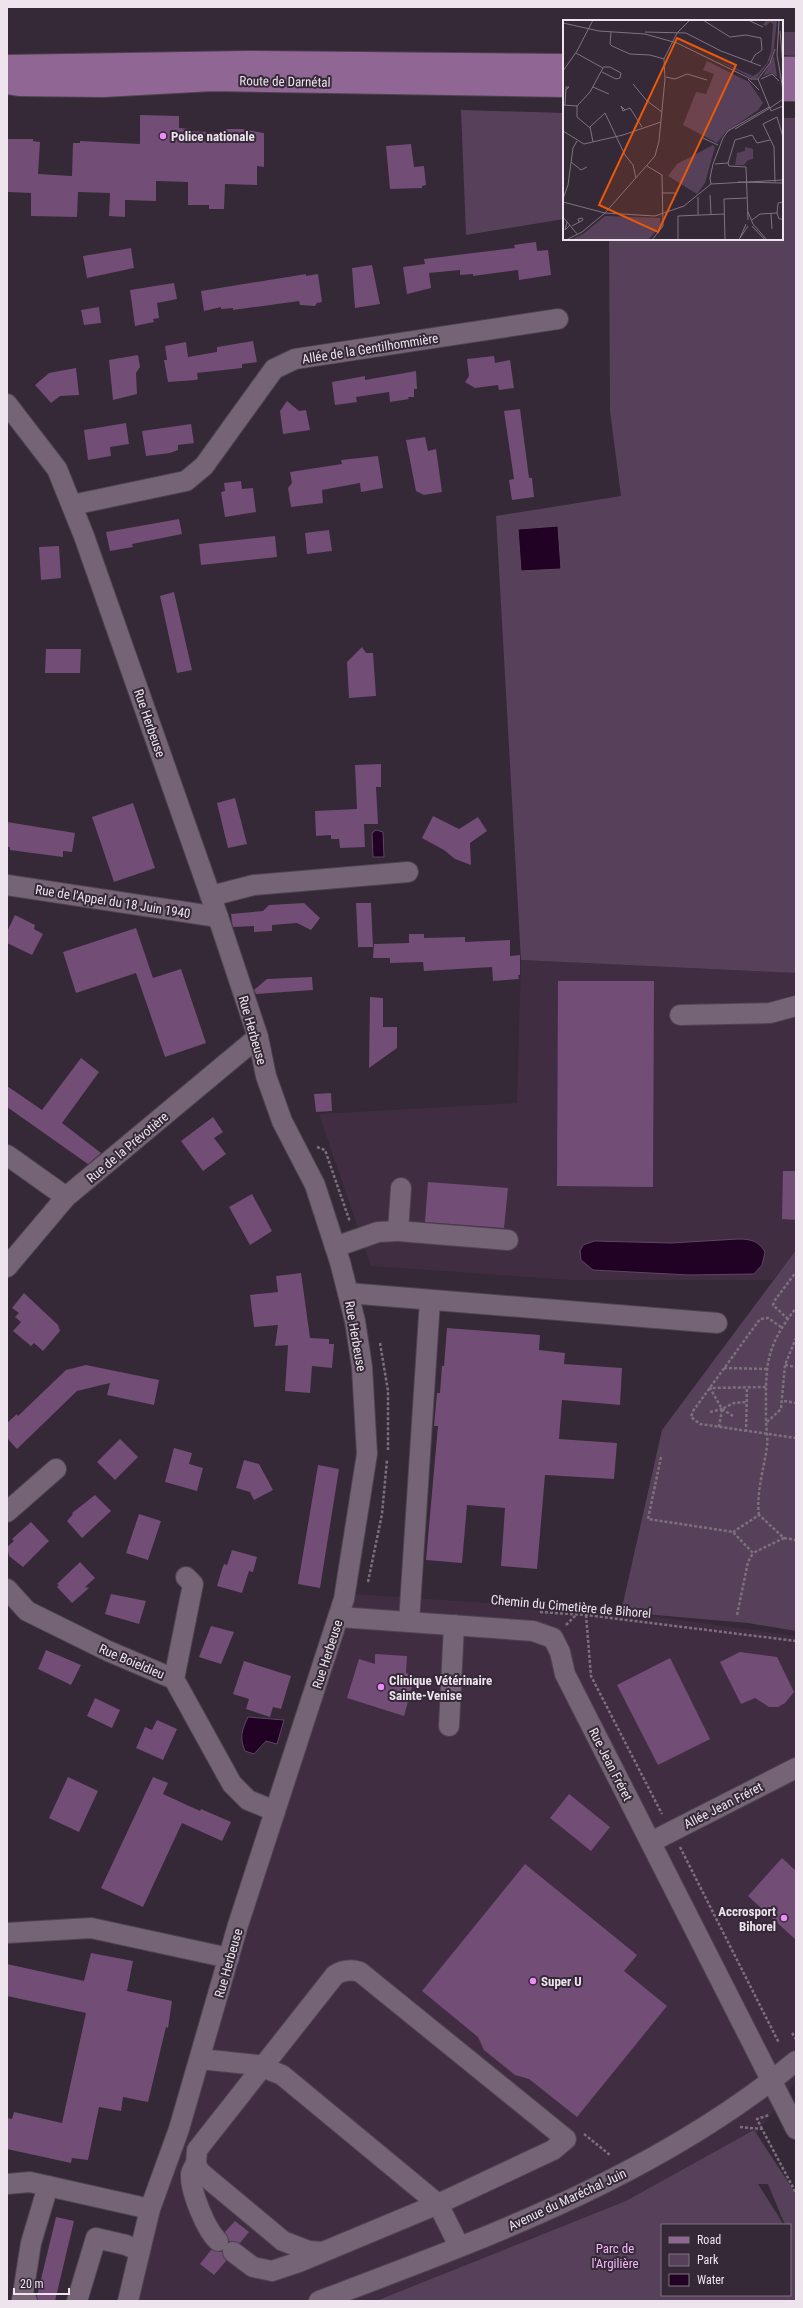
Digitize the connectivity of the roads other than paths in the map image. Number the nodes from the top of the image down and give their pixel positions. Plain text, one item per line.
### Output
1 (563, 65) edge
2 (7, 66) edge
3 (783, 68) edge
4 (796, 68) edge
5 (7, 82) edge
6 (563, 86) edge
7 (783, 90) edge
8 (796, 90) edge
9 (558, 319) dead end
10 (7, 404) edge
11 (72, 505) junction
12 (408, 872) dead end
13 (7, 885) edge
14 (211, 896) junction
15 (218, 917) junction
16 (796, 1006) edge
17 (680, 1014) dead end
18 (258, 1037) junction
19 (7, 1155) edge
20 (401, 1188) dead end
21 (66, 1197) junction
22 (398, 1231) junction
23 (508, 1240) dead end
24 (335, 1247) junction
25 (7, 1267) edge
26 (348, 1293) junction
27 (430, 1300) junction
28 (717, 1323) dead end
29 (56, 1468) dead end
30 (7, 1512) edge
31 (186, 1577) dead end
32 (7, 1589) edge
33 (339, 1617) junction
34 (409, 1622) junction
35 (454, 1625) junction
36 (174, 1679) junction
37 (449, 1726) dead end
38 (796, 1768) edge
39 (275, 1811) junction
40 (651, 1842) junction
41 (7, 1933) edge
42 (229, 1958) junction
43 (200, 2059) junction
44 (796, 2061) edge
45 (262, 2067) junction
46 (772, 2080) junction
47 (796, 2129) edge
48 (196, 2163) junction
49 (7, 2184) edge
50 (48, 2186) junction
51 (438, 2204) junction
52 (150, 2209) junction
53 (460, 2246) junction
54 (140, 2251) junction
55 (323, 2252) junction
56 (27, 2301) edge
57 (77, 2301) edge
58 (128, 2301) edge
59 (319, 2301) edge

1 - 2 main road, Route de Darnétal
3 - 4 main road
5 - 6 main road, Route de Darnétal
7 - 8 main road
9 - 11 street, Allée de la Gentilhommière
10 - 11 street, Rue Herbeuse
11 - 14 street, Rue Herbeuse
12 - 14 street
13 - 15 street, Rue de l'Appel du 18 Juin 1940
14 - 15 street, Rue Herbeuse
15 - 18 street, Rue Herbeuse
16 - 17 street
18 - 21 street, Rue de la Prévotière
18 - 24 street, Rue Herbeuse
19 - 21 street
20 - 22 street
21 - 25 street, Rue de la Prévotière
22 - 23 street
22 - 24 street
24 - 26 street, Rue Herbeuse
26 - 27 street
26 - 33 street, Rue Herbeuse
27 - 28 street
27 - 34 street
29 - 30 street
31 - 36 street
32 - 36 street, Rue Boieldieu
33 - 34 street, Rue Jean Fréret
33 - 39 street, Rue Herbeuse
34 - 35 street, Rue Jean Fréret
35 - 37 street
35 - 40 street, Rue Jean Fréret
36 - 39 street, Rue Boieldieu
38 - 40 street, Allée Jean Fréret
39 - 42 street, Rue Herbeuse
40 - 46 street, Rue Jean Fréret
41 - 42 street
42 - 43 street, Rue Herbeuse
43 - 45 street
43 - 52 street, Rue Herbeuse
44 - 46 street, Avenue du Maréchal Juin
45 - 48 street
45 - 51 street
45 - 51 street
46 - 47 street, Rue Jean Fréret
46 - 53 street, Avenue du Maréchal Juin
48 - 55 street
48 - 55 street
49 - 50 street
50 - 52 street
50 - 56 street
51 - 53 street
51 - 55 street
52 - 54 street, Rue Herbeuse
53 - 59 street, Avenue du Maréchal Juin
54 - 57 street
54 - 58 street, Rue Herbeuse

